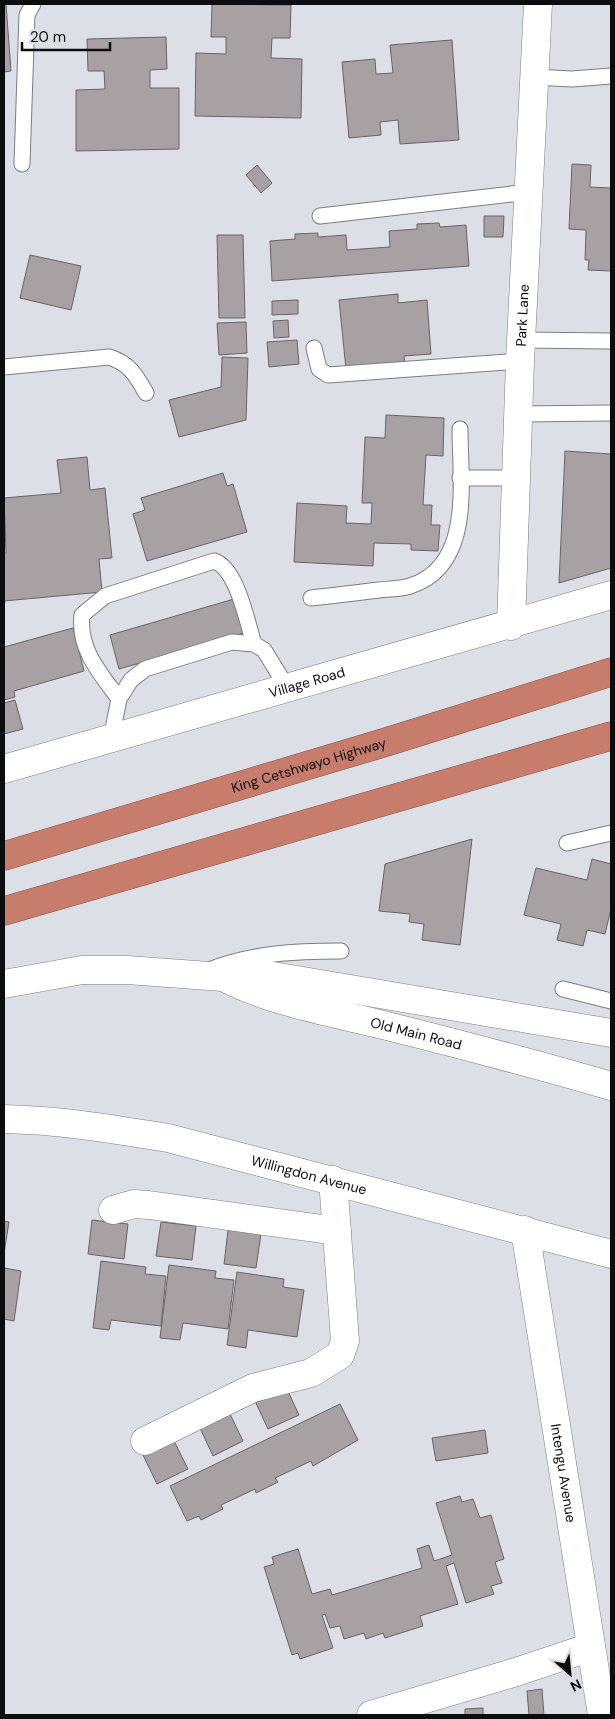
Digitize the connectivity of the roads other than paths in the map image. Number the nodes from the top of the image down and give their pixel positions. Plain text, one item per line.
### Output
1 (33, 4) edge
2 (538, 4) edge
3 (611, 76) edge
4 (534, 77) junction
5 (22, 164) dead end
6 (529, 192) junction
7 (320, 216) dead end
8 (611, 341) edge
9 (314, 348) dead end
10 (521, 350) junction
11 (4, 367) edge
12 (146, 393) dead end
13 (611, 413) edge
14 (519, 414) junction
15 (460, 429) dead end
16 (460, 478) junction
17 (517, 478) junction
18 (611, 595) edge
19 (311, 598) dead end
20 (511, 626) junction
21 (254, 644) junction
22 (611, 672) edge
23 (288, 689) junction
24 (119, 698) junction
25 (611, 736) edge
26 (111, 739) junction
27 (4, 770) edge
28 (611, 833) edge
29 (567, 843) dead end
30 (4, 856) edge
31 (4, 912) edge
32 (341, 951) dead end
33 (196, 975) junction
34 (223, 977) junction
35 (4, 984) edge
36 (563, 989) dead end
37 (611, 1001) edge
38 (611, 1033) edge
39 (611, 1086) edge
40 (4, 1119) edge
41 (334, 1180) junction
42 (114, 1210) dead end
43 (525, 1230) junction
44 (337, 1232) junction
45 (611, 1254) edge
46 (145, 1441) dead end
47 (591, 1646) junction
48 (371, 1715) edge
49 (602, 1715) edge

1 - 5 lane
2 - 4 street, Park Lane
3 - 4 lane
4 - 6 street, Park Lane
6 - 7 lane
6 - 10 street, Park Lane
8 - 10 lane
9 - 10 lane
10 - 14 street, Park Lane
11 - 12 lane
13 - 14 lane
14 - 17 street, Park Lane
15 - 16 lane
16 - 17 lane
16 - 19 lane
17 - 20 street, Park Lane
18 - 20 street, Village Road
20 - 23 street, Village Road
21 - 23 lane
21 - 24 lane
21 - 24 lane
22 - 30 highway, King Cetshwayo Highway
23 - 26 street, Village Road
24 - 26 lane
25 - 31 highway
26 - 27 street, Village Road
28 - 29 lane
32 - 33 lane
33 - 34 street, Old Main Road
33 - 35 street, Old Main Road
34 - 38 street, Old Main Road
34 - 39 street, Old Main Road
36 - 37 lane
40 - 41 street, Willingdon Avenue
41 - 43 street, Willingdon Avenue
41 - 44 street
42 - 44 street
43 - 45 street, Willingdon Avenue
43 - 47 street, Intengu Avenue
44 - 46 street
47 - 48 street
47 - 49 street, Intengu Avenue

